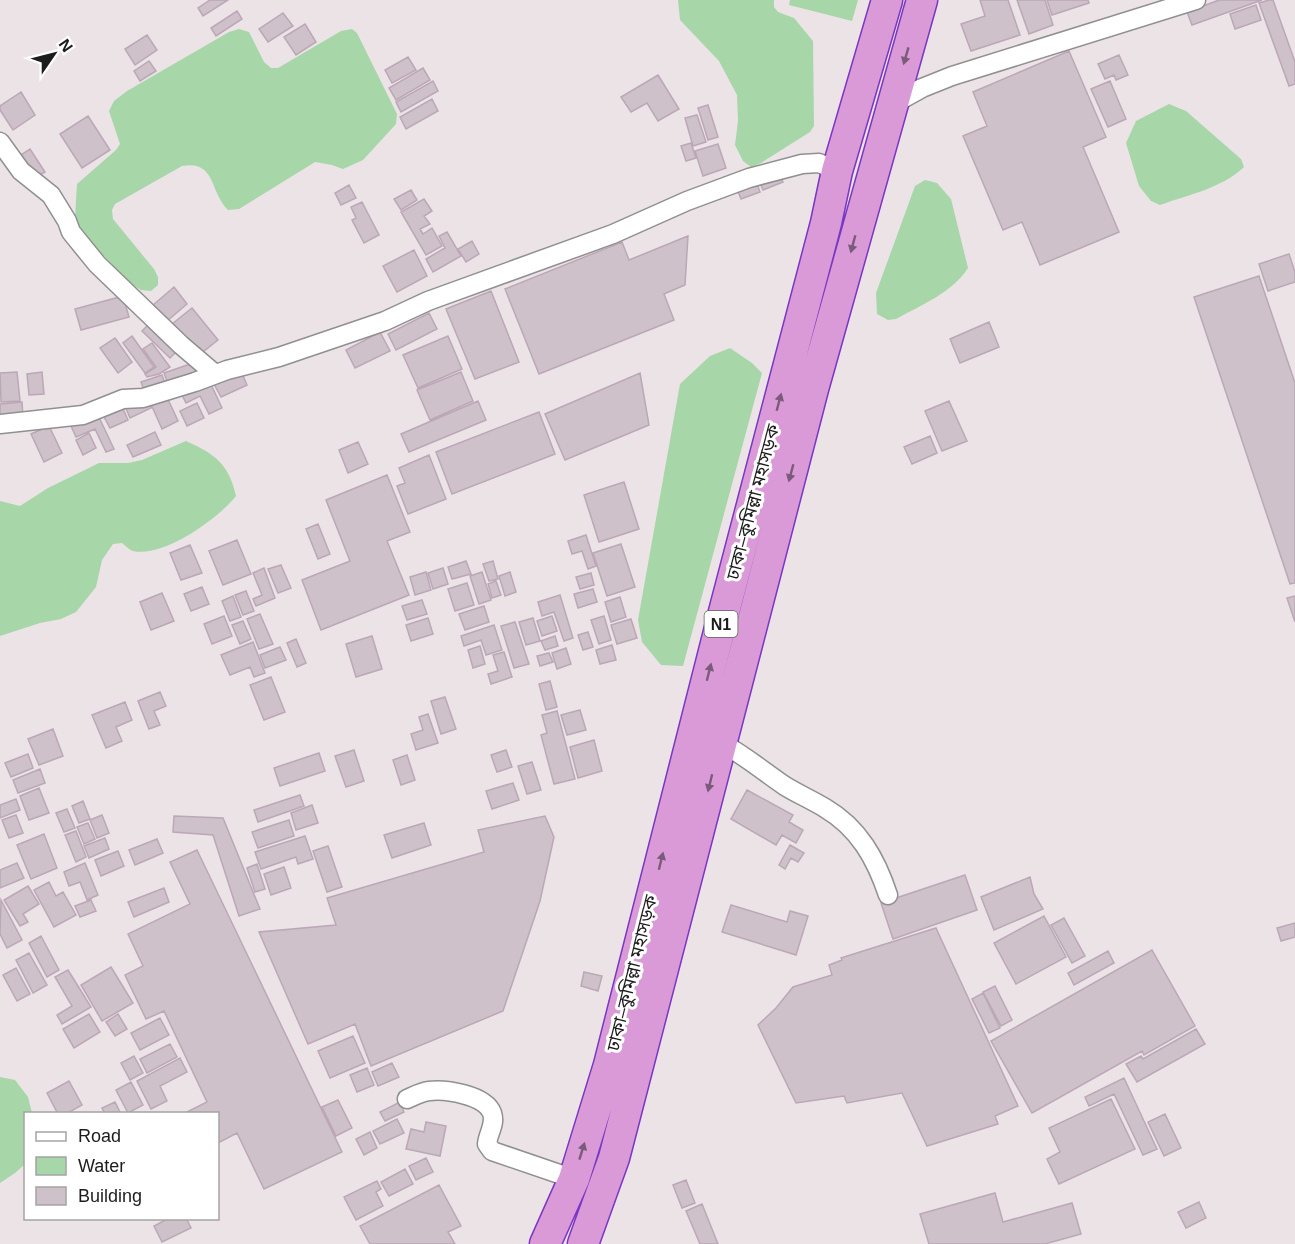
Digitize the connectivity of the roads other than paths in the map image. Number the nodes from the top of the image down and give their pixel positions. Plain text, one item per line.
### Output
1 (887, 0) edge
2 (922, 0) edge
3 (1196, 0) edge
4 (892, 105) junction
5 (0, 142) edge
6 (837, 171) junction
7 (215, 374) junction
8 (0, 424) edge
9 (720, 742) junction
10 (888, 895) dead end
11 (407, 1099) dead end
12 (574, 1179) junction
13 (545, 1244) edge
14 (583, 1244) edge

1 - 6 highway, ঢাকা–কুমিল্লা মহাসড়ক / N1
2 -> 4 highway, ঢাকা–কুমিল্লা মহাসড়ক / N1
3 - 4 street
4 -> 9 highway, ঢাকা–কুমিল্লা মহাসড়ক / N1
5 - 7 street
6 - 7 street
12 -> 6 highway, ঢাকা–কুমিল্লা মহাসড়ক / N1
7 - 8 street
9 - 10 street
9 -> 14 highway, ঢাকা–কুমিল্লা মহাসড়ক / N1
11 - 12 street
12 - 13 highway, ঢাকা–কুমিল্লা মহাসড়ক / N1

